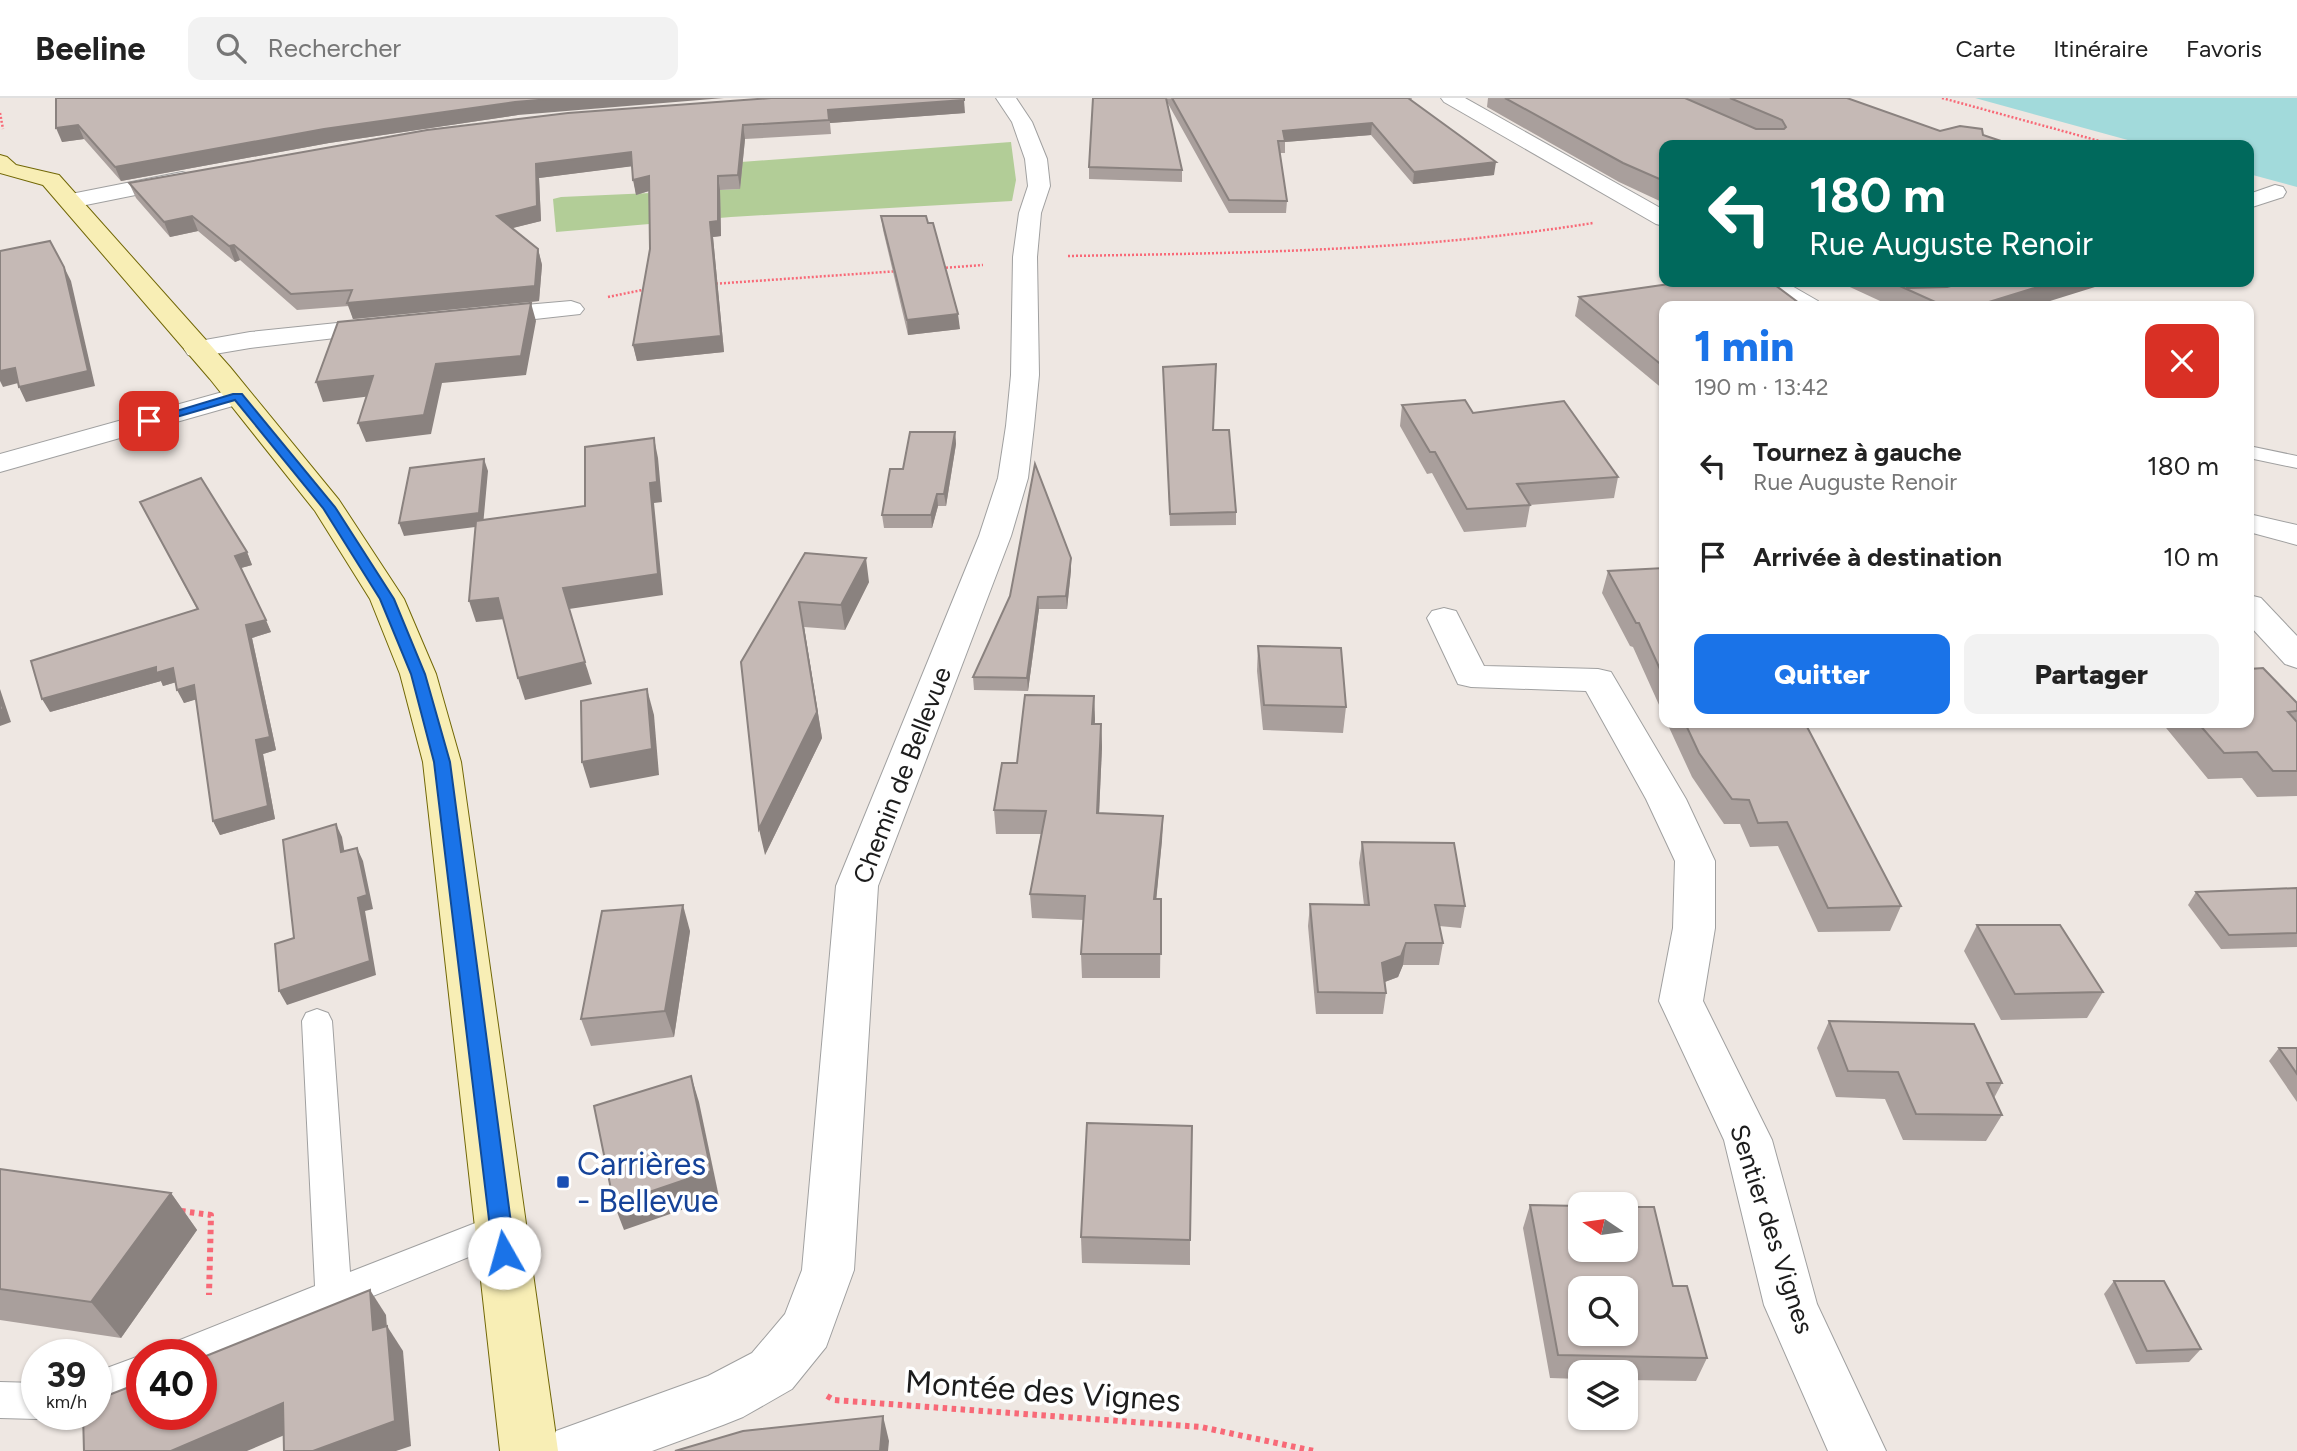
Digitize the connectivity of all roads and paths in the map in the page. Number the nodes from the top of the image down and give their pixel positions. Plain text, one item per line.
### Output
1 (1006, 98) edge
2 (1451, 98) edge
3 (1942, 98) edge
4 (2095, 140) edge
5 (0, 145) edge
6 (0, 154) edge
7 (0, 161) edge
8 (202, 176) edge
9 (2275, 192) dead end
10 (2254, 199) edge
11 (71, 201) junction
12 (1658, 216) edge
13 (1025, 260) junction
14 (934, 269) edge
15 (908, 270) edge
16 (710, 285) edge
17 (1777, 287) edge
18 (657, 289) edge
19 (1800, 301) edge
20 (571, 309) joint
21 (461, 319) edge
22 (406, 324) edge
23 (197, 349) junction
24 (237, 396) junction
25 (2254, 453) edge
26 (0, 463) edge
27 (2297, 463) edge
28 (2254, 524) edge
29 (2297, 535) edge
30 (2254, 610) edge
31 (1444, 618) dead end
32 (2297, 657) edge
33 (317, 1021) dead end
34 (172, 1210) edge
35 (501, 1228) junction
36 (334, 1296) junction
37 (199, 1339) edge
38 (217, 1343) edge
39 (772, 1371) junction
40 (0, 1400) edge
41 (21, 1401) edge
42 (529, 1451) edge
43 (576, 1451) edge
44 (1314, 1451) edge
45 (1857, 1451) edge

1 - 13 street, Chemin de Bellevue
2 - 12 street
3 - 4 path
5 - 6 street
7 - 11 street
8 - 11 street
9 - 10 street
11 - 23 street
12 - 13 path
13 - 14 path
13 - 39 street, Chemin de Bellevue
15 - 16 path
17 - 19 street
18 - 20 path
20 - 21 street
22 - 23 street
23 - 24 street
24 - 26 street
24 - 35 street
25 - 27 lane
28 - 29 street
30 - 32 street
31 - 45 street, Sentier des Vignes
33 - 36 lane
34 - 37 path
35 - 36 lane
35 - 42 street
36 - 38 lane
39 - 43 street, Chemin de Bellevue
39 - 44 path, Montée des Vignes
40 - 41 lane

